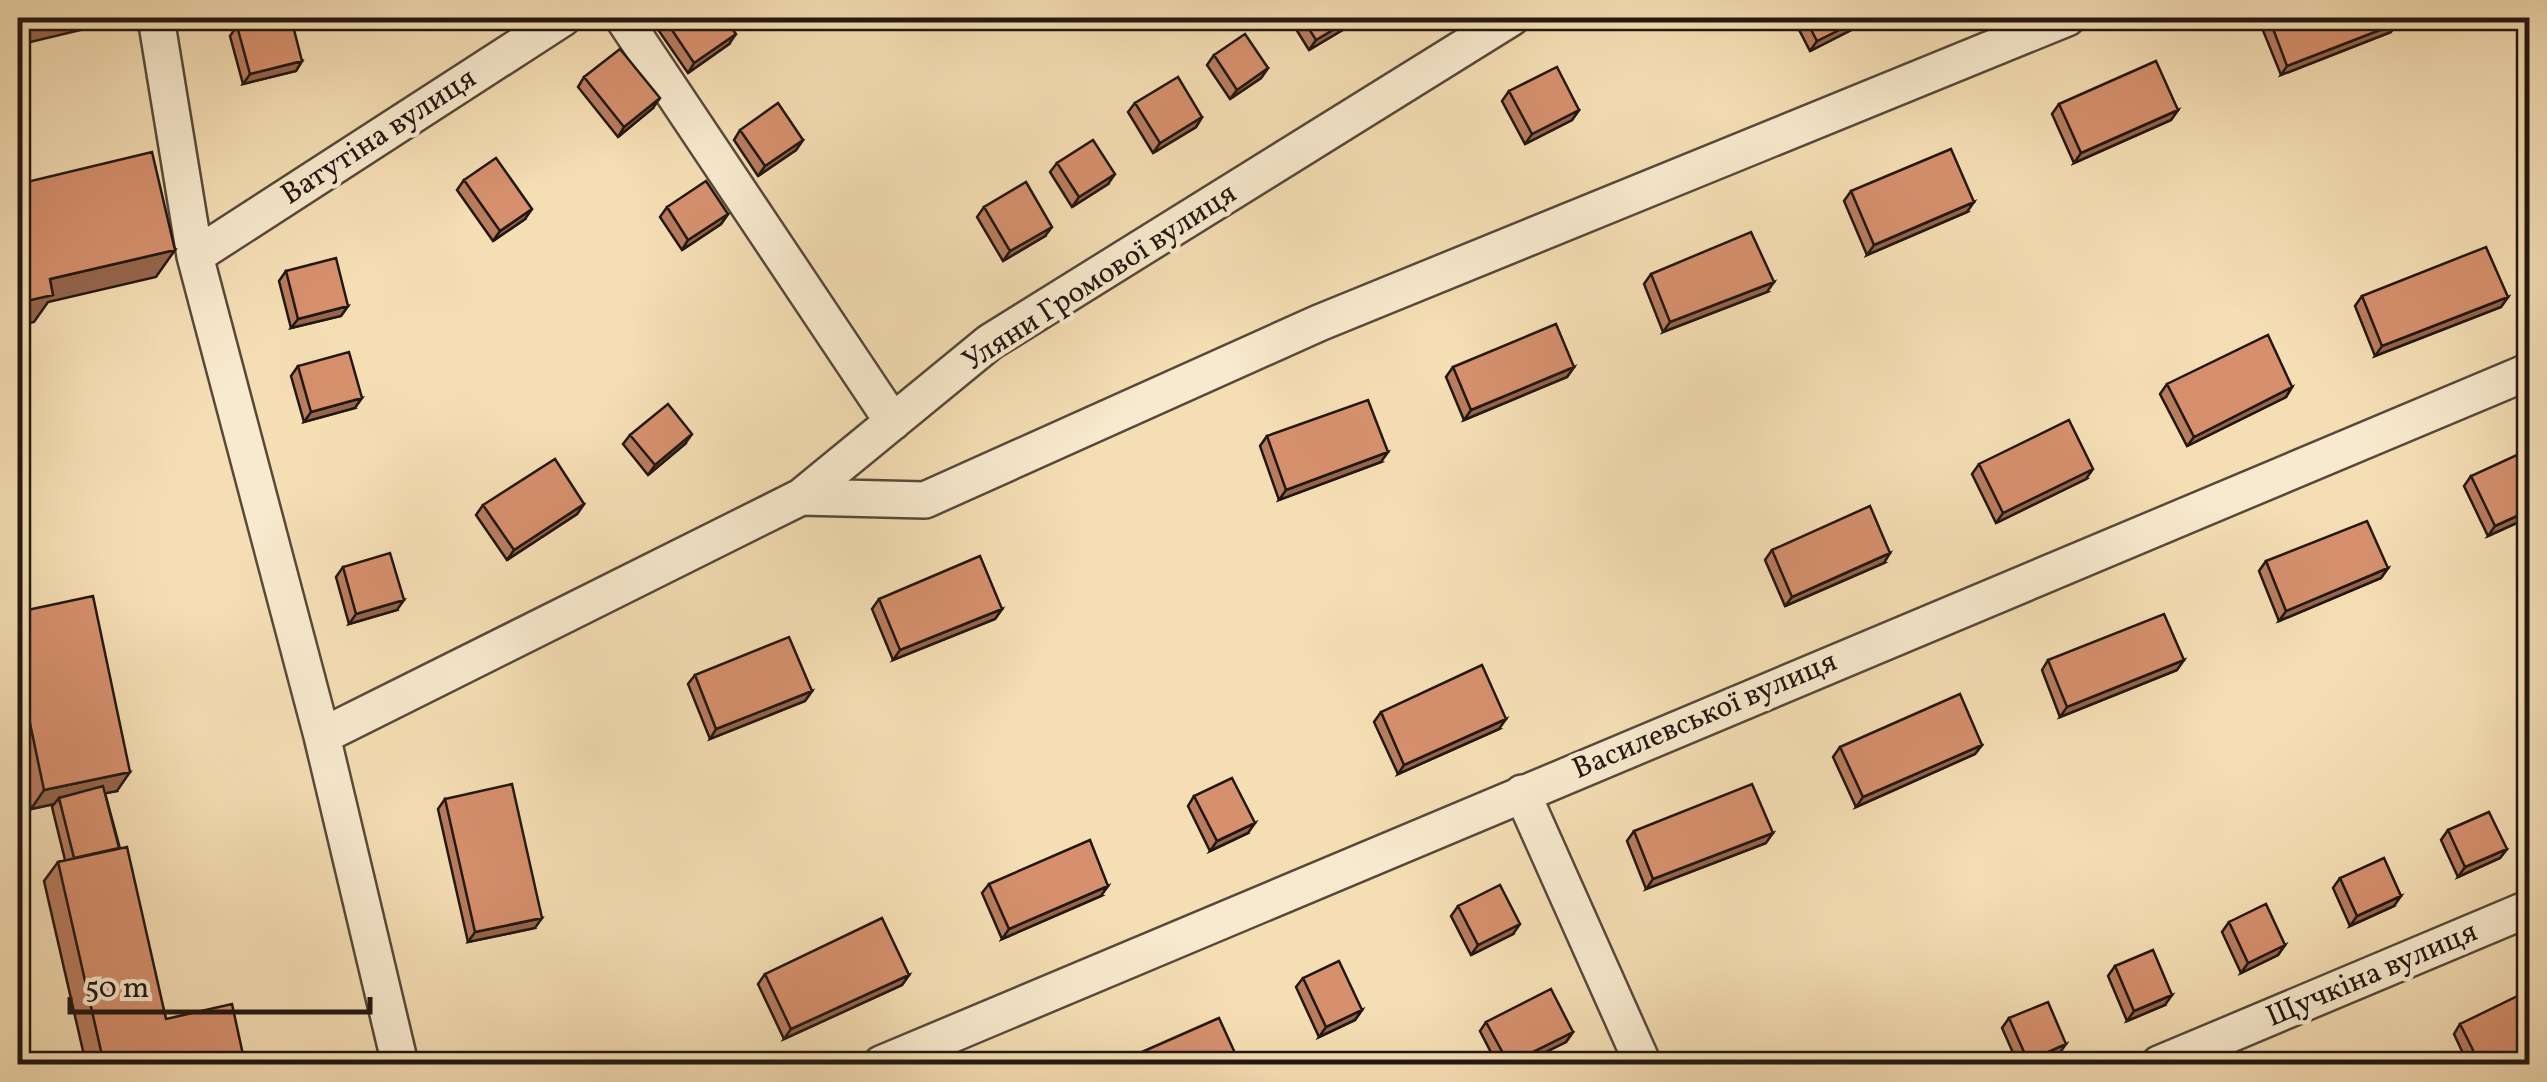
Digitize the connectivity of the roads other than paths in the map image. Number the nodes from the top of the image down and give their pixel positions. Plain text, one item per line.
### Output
1 (156, 18) edge
2 (562, 18) edge
3 (623, 18) edge
4 (1512, 18) edge
5 (2067, 18) edge
6 (195, 256) junction
7 (2530, 371) edge
8 (893, 422) junction
9 (801, 497) junction
10 (322, 736) junction
11 (1522, 793) junction
12 (2530, 908) edge
13 (400, 1064) edge
14 (881, 1064) edge
15 (1643, 1064) edge
16 (2159, 1064) edge

1 - 6 street
2 - 6 street, Ватутіна вулиця
3 - 8 street
4 - 8 street, Уляни Громової вулиця
5 - 9 street
6 - 10 street
7 - 11 street, Василевської вулиця
8 - 9 street, Уляни Громової вулиця
9 - 10 street, Уляни Громової вулиця
10 - 13 street
11 - 14 street, Василевської вулиця
11 - 15 street
12 - 16 street, Щучкіна вулиця

